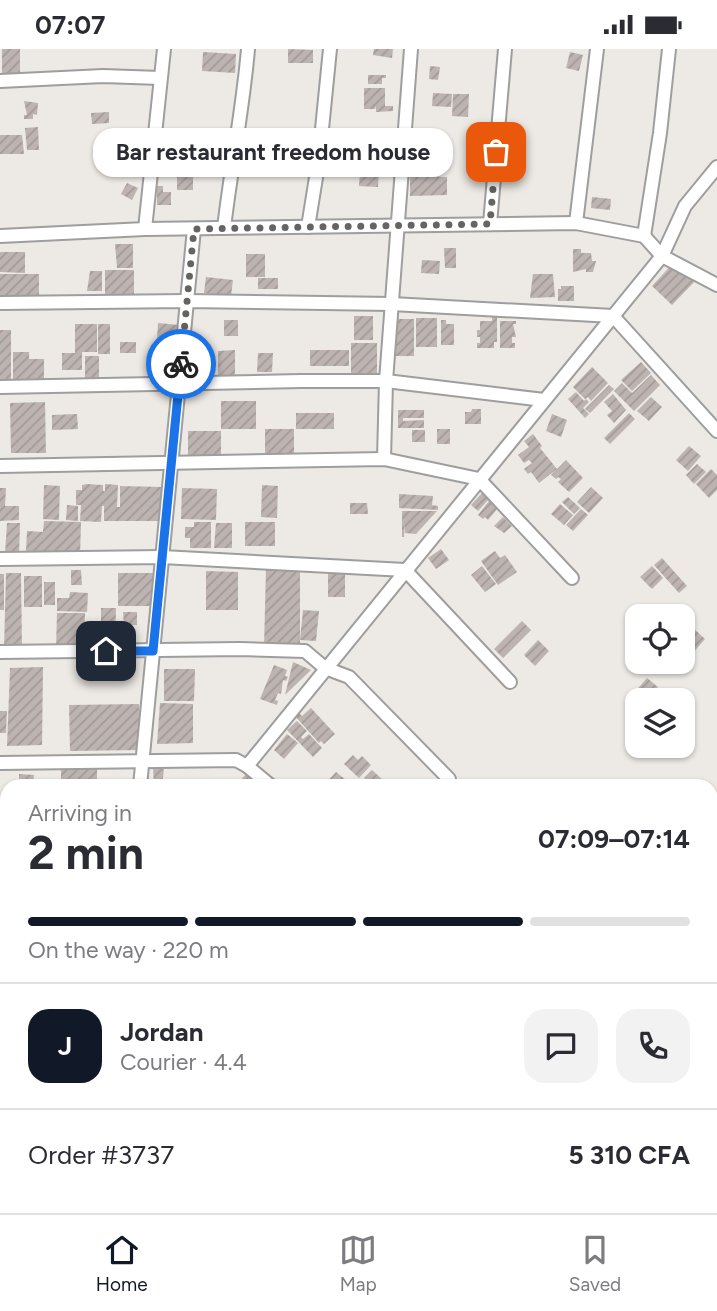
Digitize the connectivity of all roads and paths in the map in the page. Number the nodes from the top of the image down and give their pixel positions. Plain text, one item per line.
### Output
1 (164, 49) edge
2 (248, 49) edge
3 (330, 49) edge
4 (411, 49) edge
5 (505, 49) edge
6 (597, 49) edge
7 (669, 49) edge
8 (160, 78) junction
9 (0, 81) edge
10 (717, 167) edge
11 (576, 223) junction
12 (490, 224) junction
13 (398, 225) junction
14 (224, 227) junction
15 (308, 227) junction
16 (145, 229) junction
17 (194, 229) junction
18 (0, 236) edge
19 (644, 236) junction
20 (662, 256) junction
21 (717, 285) edge
22 (187, 301) junction
23 (0, 303) edge
24 (392, 304) junction
25 (613, 316) junction
26 (386, 381) junction
27 (179, 385) junction
28 (0, 387) edge
29 (544, 400) junction
30 (717, 431) edge
31 (384, 459) junction
32 (171, 465) junction
33 (0, 466) edge
34 (479, 479) junction
35 (162, 557) junction
36 (0, 559) edge
37 (405, 570) junction
38 (572, 578) dead end
39 (153, 651) junction
40 (0, 652) edge
41 (325, 668) junction
42 (510, 682) dead end
43 (143, 760) junction
44 (0, 764) edge
45 (247, 766) junction
46 (141, 779) edge
47 (263, 779) edge
48 (449, 779) dead end

1 - 8 street
2 - 14 street
3 - 15 street
4 - 13 street
5 - 12 street
6 - 11 street
7 - 19 street
8 - 9 street
8 - 16 street
10 - 20 street
11 - 12 street
11 - 19 street
12 - 13 street
13 - 15 street
13 - 24 street
14 - 15 street
14 - 17 street
16 - 17 street
16 - 18 street
17 - 22 street
19 - 20 street
20 - 21 street
20 - 25 street
22 - 23 street
22 - 24 street
22 - 27 street
24 - 25 street
24 - 26 street
25 - 29 street
25 - 30 street
26 - 27 street
26 - 29 street
26 - 31 street
27 - 28 street
27 - 32 street
29 - 34 street
31 - 32 street
31 - 34 street
32 - 33 street
32 - 35 street
34 - 37 street
34 - 38 street
35 - 36 street
35 - 37 street
35 - 39 street
37 - 41 street
37 - 42 street
39 - 40 street
39 - 41 street
39 - 43 street
41 - 45 street
41 - 48 street
43 - 44 street
43 - 45 street
43 - 46 street
45 - 47 street

